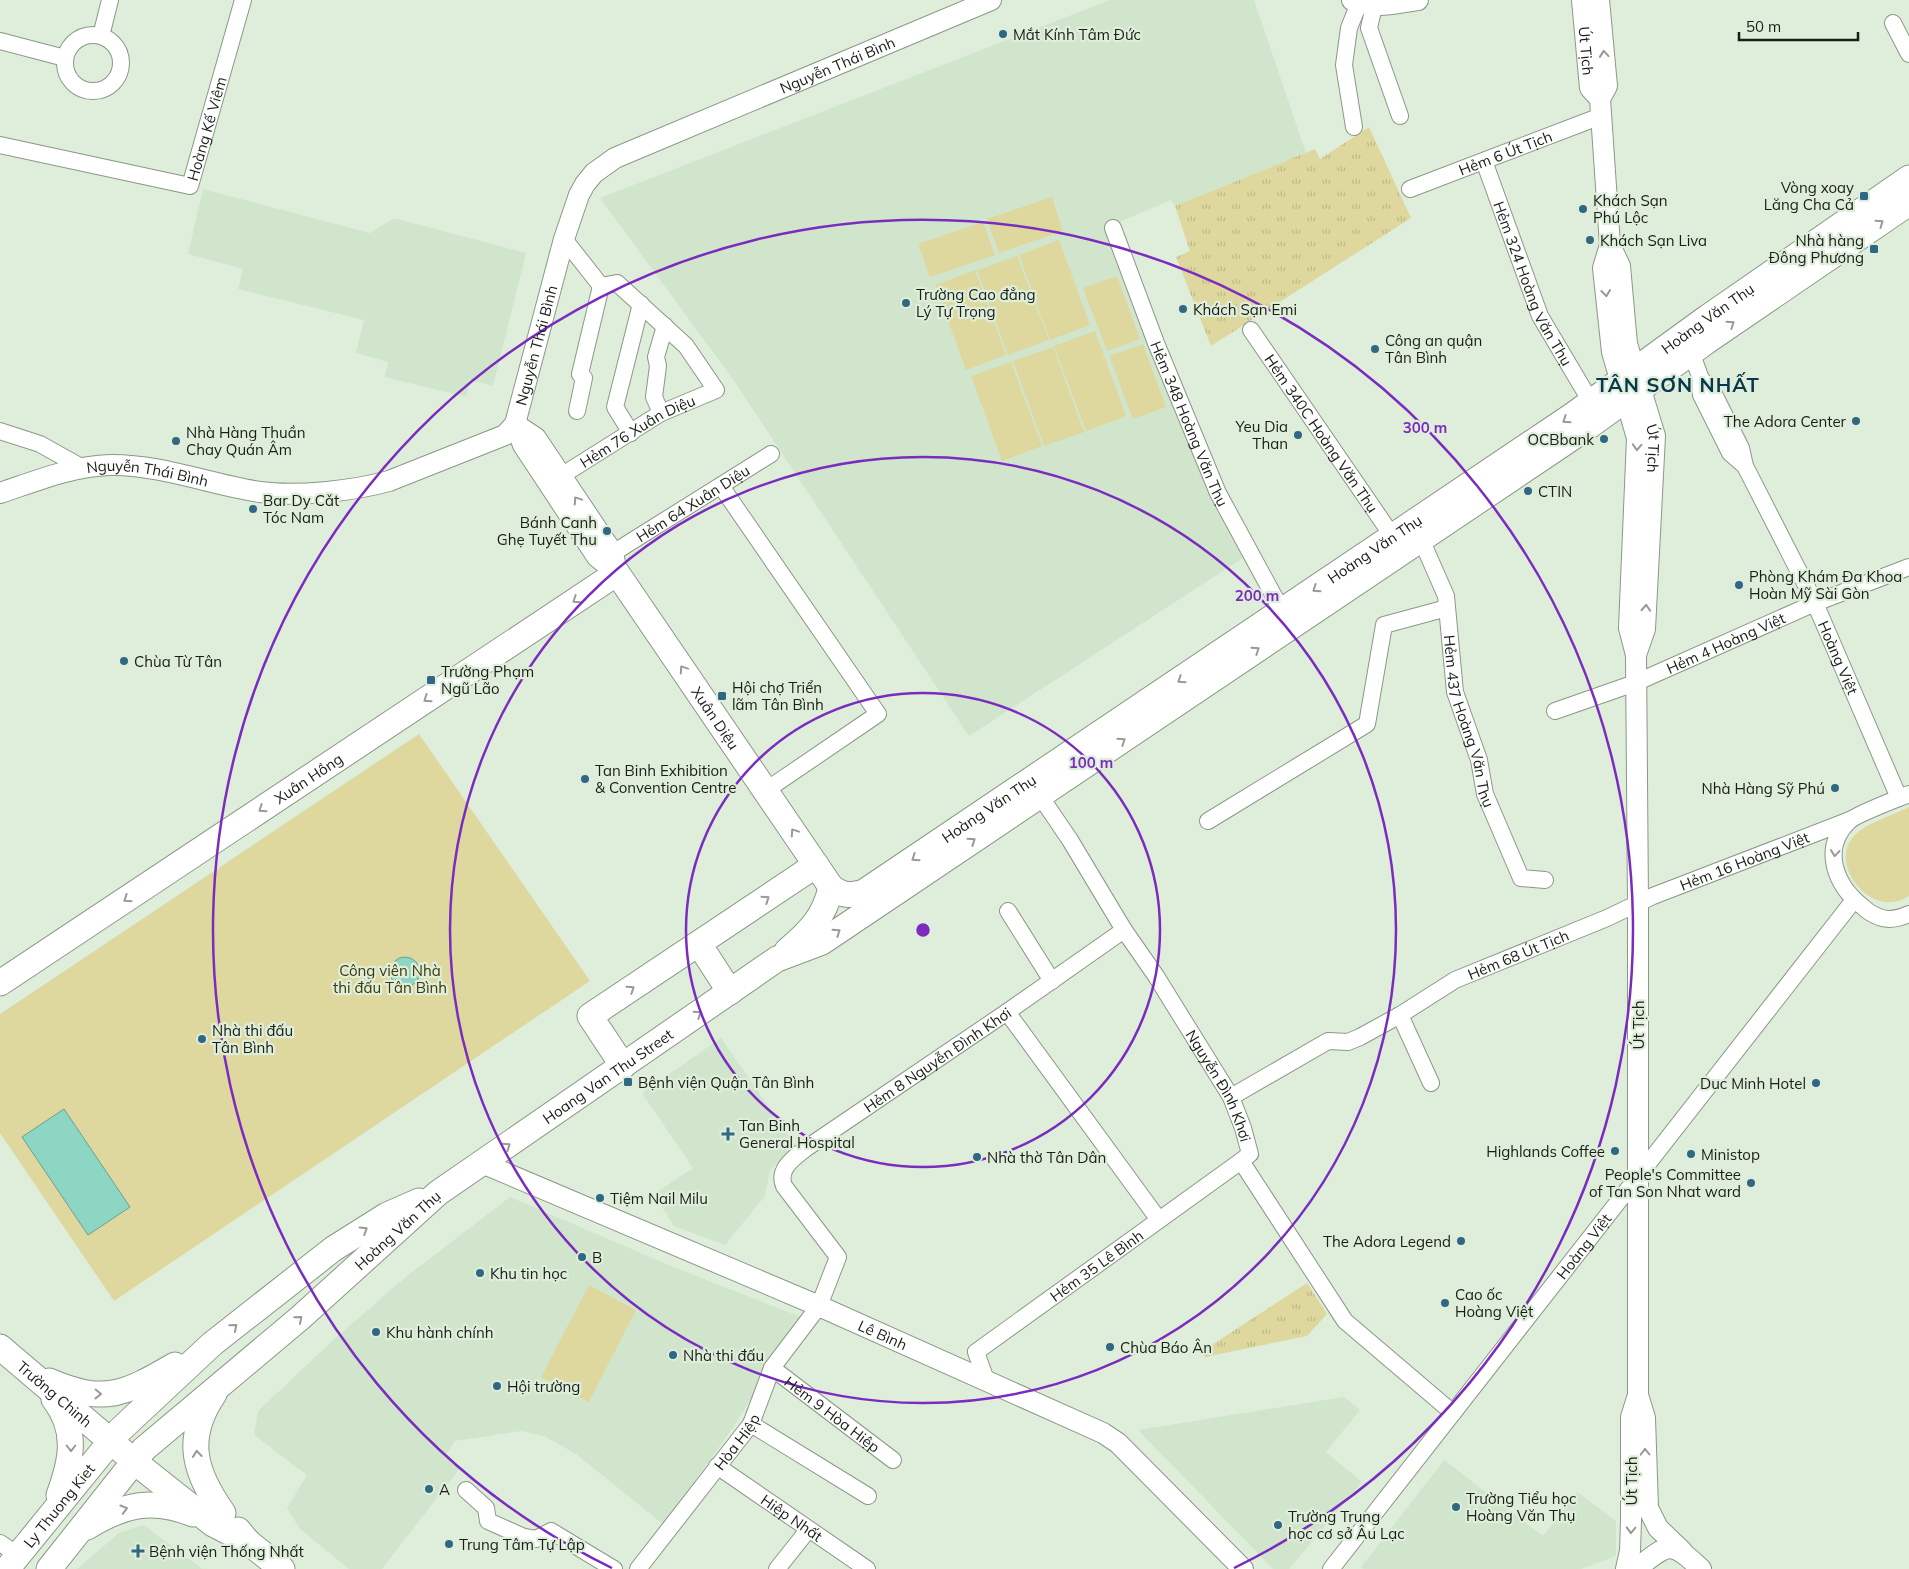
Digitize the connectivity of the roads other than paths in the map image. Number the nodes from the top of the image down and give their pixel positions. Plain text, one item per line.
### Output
1 (110, 0) edge
2 (243, 0) edge
3 (991, 0) edge
4 (1418, 0) edge
5 (1582, 0) edge
6 (1599, 0) edge
7 (1362, 3) edge
8 (1892, 23) dead end
9 (101, 36) junction
10 (0, 41) edge
11 (1909, 54) edge
12 (65, 58) junction
13 (1601, 108) junction
14 (1400, 116) dead end
15 (1354, 127) dead end
16 (0, 145) edge
17 (1484, 161) junction
18 (1909, 178) edge
19 (1410, 190) dead end
20 (1909, 203) edge
21 (1112, 228) dead end
22 (564, 240) junction
23 (601, 286) junction
24 (641, 304) junction
25 (664, 326) junction
26 (1251, 330) dead end
27 (1688, 343) junction
28 (1630, 385) junction
29 (1591, 402) junction
30 (577, 411) dead end
31 (661, 413) junction
32 (515, 424) junction
33 (0, 431) edge
34 (631, 432) junction
35 (771, 454) dead end
36 (83, 468) junction
37 (561, 476) junction
38 (721, 486) junction
39 (0, 493) edge
40 (1393, 537) junction
41 (1421, 539) junction
42 (615, 563) junction
43 (1909, 567) edge
44 (1815, 603) junction
45 (1447, 608) junction
46 (1282, 611) junction
47 (1636, 683) junction
48 (1554, 711) dead end
49 (1074, 763) junction
50 (1035, 789) junction
51 (765, 791) junction
52 (1904, 796) edge
53 (1850, 820) junction
54 (1208, 821) dead end
55 (816, 865) junction
56 (1545, 880) dead end
57 (831, 887) junction
58 (1854, 900) junction
59 (1638, 902) junction
60 (1008, 911) dead end
61 (1909, 914) edge
62 (1124, 930) junction
63 (699, 944) junction
64 (777, 959) junction
65 (1052, 981) junction
66 (0, 983) edge
67 (730, 992) junction
68 (1007, 1012) junction
69 (1400, 1015) junction
70 (623, 1066) junction
71 (1431, 1082) dead end
72 (1231, 1097) junction
73 (1241, 1161) junction
74 (482, 1163) junction
75 (1638, 1176) junction
76 (438, 1193) junction
77 (1159, 1220) junction
78 (818, 1306) junction
79 (212, 1344) junction
80 (0, 1347) edge
81 (772, 1368) junction
82 (35, 1375) junction
83 (986, 1380) junction
84 (221, 1384) junction
85 (1638, 1395) junction
86 (1453, 1413) junction
87 (751, 1424) junction
88 (115, 1435) junction
89 (139, 1455) junction
90 (893, 1460) dead end
91 (717, 1466) junction
92 (74, 1486) junction
93 (466, 1490) dead end
94 (868, 1496) dead end
95 (98, 1506) junction
96 (47, 1518) junction
97 (218, 1519) junction
98 (808, 1530) junction
99 (80, 1531) junction
100 (1682, 1551) junction
101 (8, 1556) edge
102 (49, 1569) edge
103 (282, 1569) edge
104 (614, 1569) edge
105 (638, 1569) edge
106 (777, 1569) edge
107 (867, 1569) edge
108 (1243, 1569) edge
109 (1331, 1569) edge
110 (1626, 1569) edge
111 (1636, 1569) edge
112 (1701, 1569) edge

1 - 9 street
2 - 16 street, Hoàng Kế Viêm
3 - 22 street, Nguyễn Thái Bình
4 - 7 street
5 - 13 street, Út Tịch
13 -> 6 street, Út Tịch
7 - 14 street
7 - 15 street
8 - 11 street
9 - 12 street
9 - 12 street
10 - 12 street
13 - 17 street, Hẻm 6 Út Tịch
13 - 28 street, Út Tịch
17 - 19 street, Hẻm 6 Út Tịch
17 - 29 street, Hẻm 324 Hoàng Văn Thụ
18 - 27 main road, Hoàng Văn Thụ
27 -> 20 main road, Hoàng Văn Thụ
21 - 46 street, Hẻm 348 Hoàng Văn Thụ
22 - 23 street
22 - 32 street, Nguyễn Thái Bình
23 - 24 street
23 - 30 street
24 - 25 street
24 - 34 street
25 - 31 street
25 - 31 street, Hẻm 76 Xuân Diệu
26 - 40 street, Hẻm 340C Hoàng Văn Thụ
27 - 28 main road
27 - 44 street, Hoàng Việt
28 - 29 main road, Hoàng Văn Thụ
28 - 41 main road, Hoàng Văn Thụ
28 - 47 street, Út Tịch
29 -> 40 main road, Hoàng Văn Thụ
31 - 34 street, Hẻm 76 Xuân Diệu
32 - 36 street, Nguyễn Thái Bình
32 - 37 street, Xuân Diệu
32 - 42 street, Xuân Diệu
33 - 36 street
34 - 37 street, Hẻm 76 Xuân Diệu
35 - 38 street, Hẻm 64 Xuân Diệu
36 - 39 street, Nguyễn Thái Bình
42 -> 37 street, Xuân Diệu
38 - 42 street, Hẻm 64 Xuân Diệu
38 - 51 street
40 -> 46 main road, Hoàng Văn Thụ
41 - 45 street, Hẻm 437 Hoàng Văn Thụ
49 -> 41 main road, Hoàng Văn Thụ
51 -> 42 main road, Xuân Diệu
42 -> 66 main road, Xuân Hồng
43 - 44 street, Hẻm 4 Hoàng Việt
44 - 47 street, Hẻm 4 Hoàng Việt
44 - 52 street, Hoàng Việt
45 - 54 street
45 - 56 street, Hẻm 437 Hoàng Văn Thụ
46 -> 49 main road, Hoàng Văn Thụ
47 - 48 street, Hẻm 4 Hoàng Việt
47 - 59 street, Út Tịch
49 - 50 main road, Hoàng Văn Thụ
50 -> 57 main road, Hoàng Văn Thụ
50 - 62 street, Nguyễn Đình Khơi
64 -> 50 main road, Hoàng Văn Thụ
55 -> 51 main road, Xuân Diệu
52 - 53 street, Hoàng Việt
53 -> 58 street
53 - 59 street, Hẻm 16 Hoàng Việt
55 - 57 main road, Xuân Diệu
63 -> 55 main road
57 - 64 main road
58 - 61 street
58 - 75 street, Hoàng Việt
59 - 69 street, Hẻm 68 Út Tịch
59 - 75 street, Út Tịch
60 - 65 street
62 - 65 street, Hẻm 8 Nguyễn Đình Khơi
62 - 72 street, Nguyễn Đình Khơi
63 - 67 main road
70 -> 63 main road
64 - 67 main road, Hoang Van Thu Street
65 - 68 street, Hẻm 8 Nguyễn Đình Khơi
70 -> 67 main road, Hoang Van Thu Street
68 - 77 street
68 - 78 street, Hẻm 8 Nguyễn Đình Khơi
69 - 71 street
69 - 72 street, Hẻm 68 Út Tịch
74 -> 70 main road, Hoang Van Thu Street
72 - 73 street, Nguyễn Đình Khơi
73 - 77 street, Hẻm 35 Lê Bình
73 - 86 street, Nguyễn Đình Khơi
74 - 76 main road, Hoang Van Thu Street
74 - 78 street, Lê Bình
75 - 85 street, Út Tịch
75 - 86 street, Hoàng Việt
79 -> 76 main road, Hoàng Văn Thụ
84 -> 76 main road, Hoàng Văn Thụ
77 - 83 street, Hẻm 35 Lê Bình
78 - 81 street, Hòa Hiệp
78 - 83 street, Lê Bình
82 -> 79 main road
79 - 88 main road, Hoàng Văn Thụ
80 - 82 main road, Trường Chinh
81 - 87 street, Hòa Hiệp
81 - 90 street, Hẻm 9 Hòa Hiệp
82 - 88 main road, Trường Chinh
82 -> 96 main road
83 - 108 street, Lê Bình
84 - 89 main road, Hoàng Văn Thụ
97 -> 84 main road
100 -> 85 street, Út Tịch
85 -> 110 street, Út Tịch
86 - 109 street, Hoàng Việt
87 - 91 street, Hòa Hiệp
87 - 94 street
88 - 89 main road, Trường Chinh
88 - 92 main road, Ly Thuong Kiet
89 - 95 main road, Ly Thuong Kiet
89 - 97 main road, Trường Chinh
91 - 98 street, Hiệp Nhất
91 - 105 street, Hòa Hiệp
92 - 95 main road
92 - 96 main road, Ly Thuong Kiet
93 - 104 street
95 - 99 main road, Ly Thuong Kiet
96 - 101 main road, Ly Thuong Kiet
99 -> 97 main road
97 - 103 main road
98 - 106 street
98 - 107 street, Hiệp Nhất
99 - 102 main road, Ly Thuong Kiet
100 - 111 street
100 - 112 street

